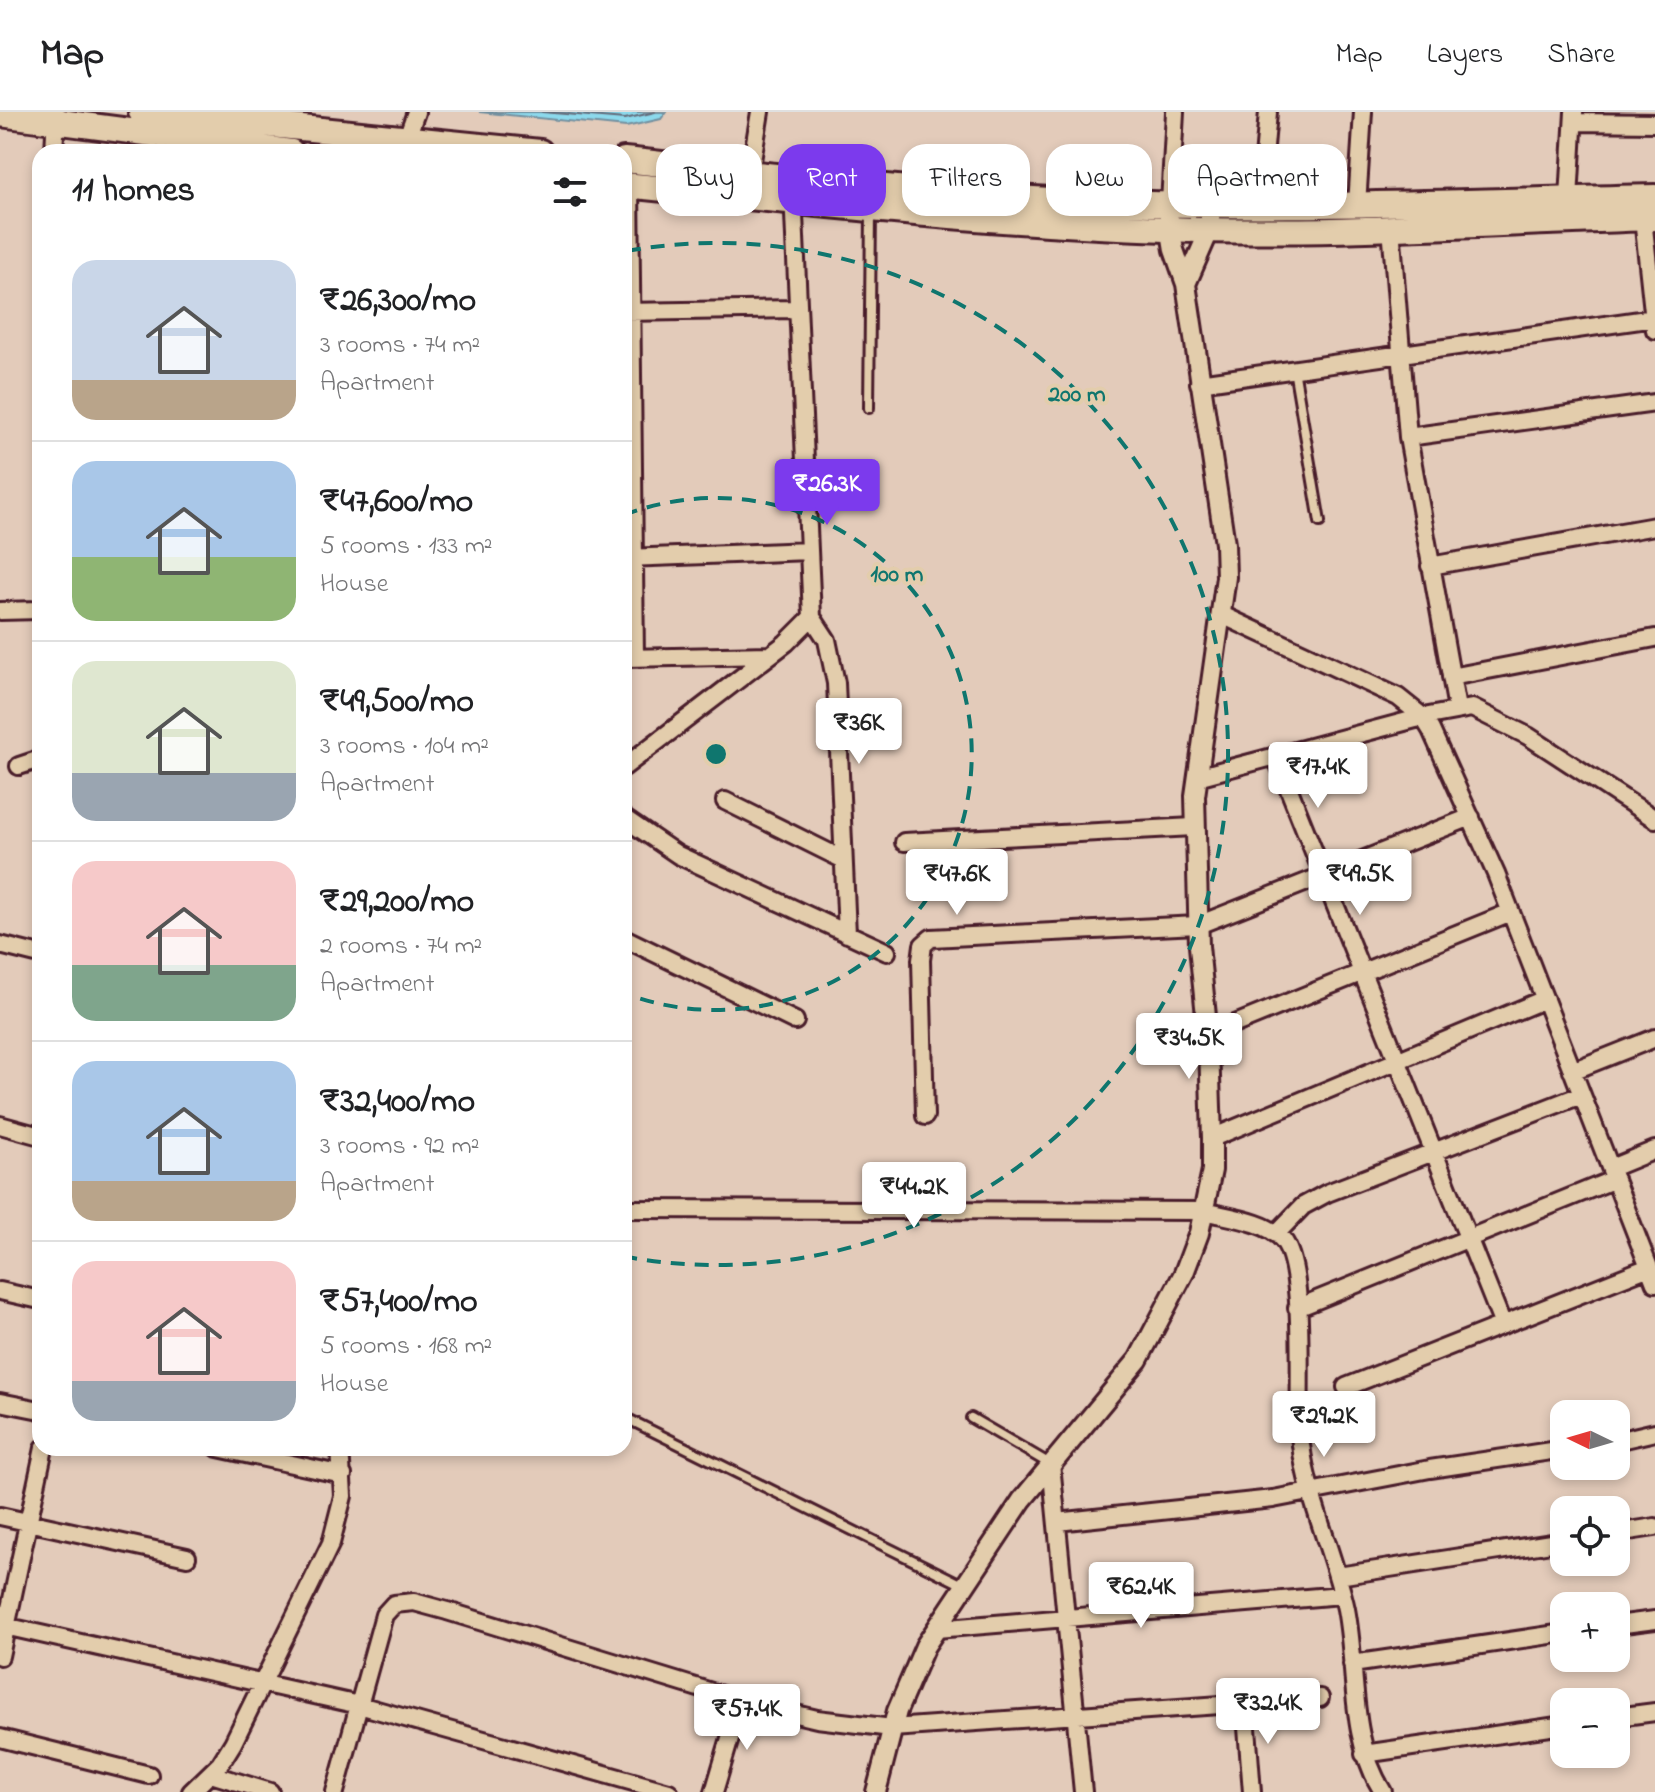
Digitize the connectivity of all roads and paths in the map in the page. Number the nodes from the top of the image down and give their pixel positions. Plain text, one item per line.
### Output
1 (141, 112) edge
2 (416, 112) edge
3 (760, 112) edge
4 (1175, 112) edge
5 (1268, 112) edge
6 (1363, 112) edge
7 (0, 114) edge
8 (56, 117) edge
9 (1574, 117) edge
10 (1655, 123) edge
11 (54, 144) edge
12 (219, 144) edge
13 (389, 144) edge
14 (405, 144) edge
15 (755, 144) edge
16 (1173, 144) edge
17 (1265, 144) edge
18 (632, 161) edge
19 (656, 163) edge
20 (632, 185) edge
21 (778, 190) edge
22 (886, 193) edge
23 (1655, 197) edge
24 (1569, 199) junction
25 (1168, 204) edge
26 (1347, 205) edge
27 (1357, 205) junction
28 (886, 210) edge
29 (794, 216) edge
30 (871, 216) edge
31 (1170, 216) edge
32 (1210, 216) edge
33 (1649, 218) edge
34 (1391, 227) junction
35 (1169, 229) junction
36 (1210, 229) junction
37 (1186, 284) junction
38 (796, 309) junction
39 (632, 312) edge
40 (1654, 324) edge
41 (1401, 353) junction
42 (1294, 369) junction
43 (1199, 383) junction
44 (1655, 403) edge
45 (869, 408) dead end
46 (1408, 437) junction
47 (1320, 522) dead end
48 (1655, 526) edge
49 (809, 551) junction
50 (632, 558) edge
51 (1430, 566) junction
52 (32, 610) edge
53 (0, 611) edge
54 (1222, 615) junction
55 (812, 617) junction
56 (1655, 638) edge
57 (770, 655) junction
58 (632, 658) edge
59 (1451, 677) junction
60 (1457, 709) junction
61 (1423, 717) junction
62 (1276, 757) junction
63 (632, 761) edge
64 (32, 762) edge
65 (19, 766) dead end
66 (1197, 777) junction
67 (725, 801) dead end
68 (1471, 817) junction
69 (1655, 819) edge
70 (632, 823) edge
71 (1194, 827) junction
72 (904, 842) dead end
73 (842, 859) junction
74 (1322, 877) junction
75 (1511, 912) junction
76 (1198, 925) junction
77 (847, 934) junction
78 (632, 942) edge
79 (0, 945) edge
80 (887, 952) dead end
81 (32, 953) edge
82 (1362, 973) junction
83 (1545, 999) junction
84 (795, 1021) dead end
85 (1208, 1035) junction
86 (1655, 1038) edge
87 (1398, 1061) junction
88 (1572, 1071) junction
89 (1581, 1095) junction
90 (925, 1116) dead end
91 (0, 1125) edge
92 (32, 1134) edge
93 (1212, 1138) junction
94 (1655, 1150) edge
95 (1434, 1152) junction
96 (1613, 1174) junction
97 (632, 1209) edge
98 (1204, 1211) junction
99 (1276, 1234) junction
100 (1469, 1238) junction
101 (1652, 1275) edge
102 (0, 1291) edge
103 (32, 1298) edge
104 (1297, 1308) junction
105 (1503, 1325) junction
106 (1346, 1387) dead end
107 (0, 1402) edge
108 (32, 1408) edge
109 (971, 1418) dead end
110 (632, 1421) edge
111 (1655, 1432) edge
112 (1630, 1438) edge
113 (1550, 1451) edge
114 (42, 1456) edge
115 (255, 1456) edge
116 (341, 1456) edge
117 (1051, 1464) junction
118 (343, 1475) junction
119 (1311, 1491) junction
120 (0, 1516) edge
121 (1057, 1522) junction
122 (28, 1523) junction
123 (1655, 1527) edge
124 (1630, 1531) edge
125 (1550, 1543) edge
126 (187, 1557) dead end
127 (1338, 1576) junction
128 (963, 1585) junction
129 (1342, 1595) junction
130 (1067, 1615) junction
131 (1655, 1620) edge
132 (1630, 1623) edge
133 (3, 1626) edge
134 (936, 1629) junction
135 (1550, 1635) edge
136 (0, 1656) edge
137 (1352, 1664) junction
138 (264, 1682) junction
139 (1320, 1698) dead end
140 (741, 1701) junction
141 (1245, 1702) junction
142 (359, 1705) junction
143 (1655, 1712) edge
144 (1076, 1713) junction
145 (1630, 1715) edge
146 (1550, 1727) edge
147 (892, 1728) junction
148 (0, 1738) edge
149 (1364, 1754) junction
150 (211, 1774) junction
151 (149, 1775) dead end
152 (191, 1792) edge
153 (270, 1792) edge
154 (335, 1792) edge
155 (669, 1792) edge
156 (714, 1792) edge
157 (876, 1792) edge
158 (1083, 1792) edge
159 (1252, 1792) edge
160 (1383, 1792) edge

1 - 13 main road
2 - 14 street
3 - 15 street
4 - 16 street
5 - 17 street
6 - 27 street
7 - 8 main road
8 - 11 street
8 - 12 main road
9 - 10 street
9 - 24 street
18 - 19 main road
20 - 21 main road
22 - 25 main road
23 - 24 main road
24 - 27 main road
26 - 27 main road
28 - 35 main road
29 - 38 street
30 - 45 lane
31 - 35 street
32 - 36 street
33 - 34 main road
33 - 40 street
34 - 36 main road
34 - 41 street
35 - 36 main road
35 - 37 street
36 - 37 street
37 - 43 street
38 - 39 street
38 - 49 street
40 - 41 street
41 - 42 street
41 - 46 street
42 - 43 street
42 - 47 lane
43 - 54 street
44 - 46 street
46 - 51 street
48 - 51 street
49 - 50 street
49 - 55 street
51 - 59 street
52 - 53 street
54 - 61 street
54 - 66 street
55 - 57 street
55 - 73 street
56 - 59 street
57 - 58 street
57 - 63 street
59 - 60 street
60 - 61 street
60 - 69 street
61 - 62 street
61 - 68 street
62 - 66 street
62 - 74 street
64 - 65 street
66 - 71 street
67 - 73 street
68 - 74 street
68 - 75 street
70 - 77 street
71 - 72 street
71 - 76 street
73 - 77 street
74 - 76 street
74 - 82 street
75 - 82 street
75 - 83 street
76 - 85 street
76 - 90 street
77 - 80 street
78 - 84 street
79 - 81 street
82 - 85 street
82 - 87 street
83 - 87 street
83 - 88 street
85 - 93 street
86 - 88 street
87 - 93 street
87 - 95 street
88 - 89 street
89 - 95 street
89 - 96 street
91 - 92 street
93 - 98 street
94 - 96 street
95 - 99 street
95 - 100 street
96 - 100 street
96 - 101 street
97 - 98 street
98 - 99 street
98 - 117 street
99 - 104 street
100 - 104 street
100 - 105 street
101 - 105 street
102 - 103 street
104 - 119 street
105 - 106 street
107 - 108 street
109 - 117 lane
110 - 128 lane
111 - 112 street
113 - 119 street
114 - 122 street
115 - 118 street
116 - 118 street
117 - 121 street
117 - 128 street
118 - 138 street
119 - 121 street
119 - 127 street
120 - 122 street
121 - 130 street
122 - 126 street
122 - 133 street
123 - 124 street
125 - 127 street
127 - 129 street
128 - 134 street
129 - 130 street
129 - 137 street
130 - 134 street
130 - 144 street
131 - 132 street
133 - 136 street
133 - 138 street
134 - 147 street
135 - 137 street
137 - 149 street
138 - 142 street
138 - 150 street
139 - 141 street
140 - 142 street
140 - 147 street
140 - 156 street
141 - 144 street
141 - 159 street
142 - 154 street
142 - 155 street
143 - 145 street
144 - 147 street
144 - 158 street
146 - 149 street
147 - 157 street
148 - 151 street
149 - 160 street
150 - 152 street
150 - 153 street

